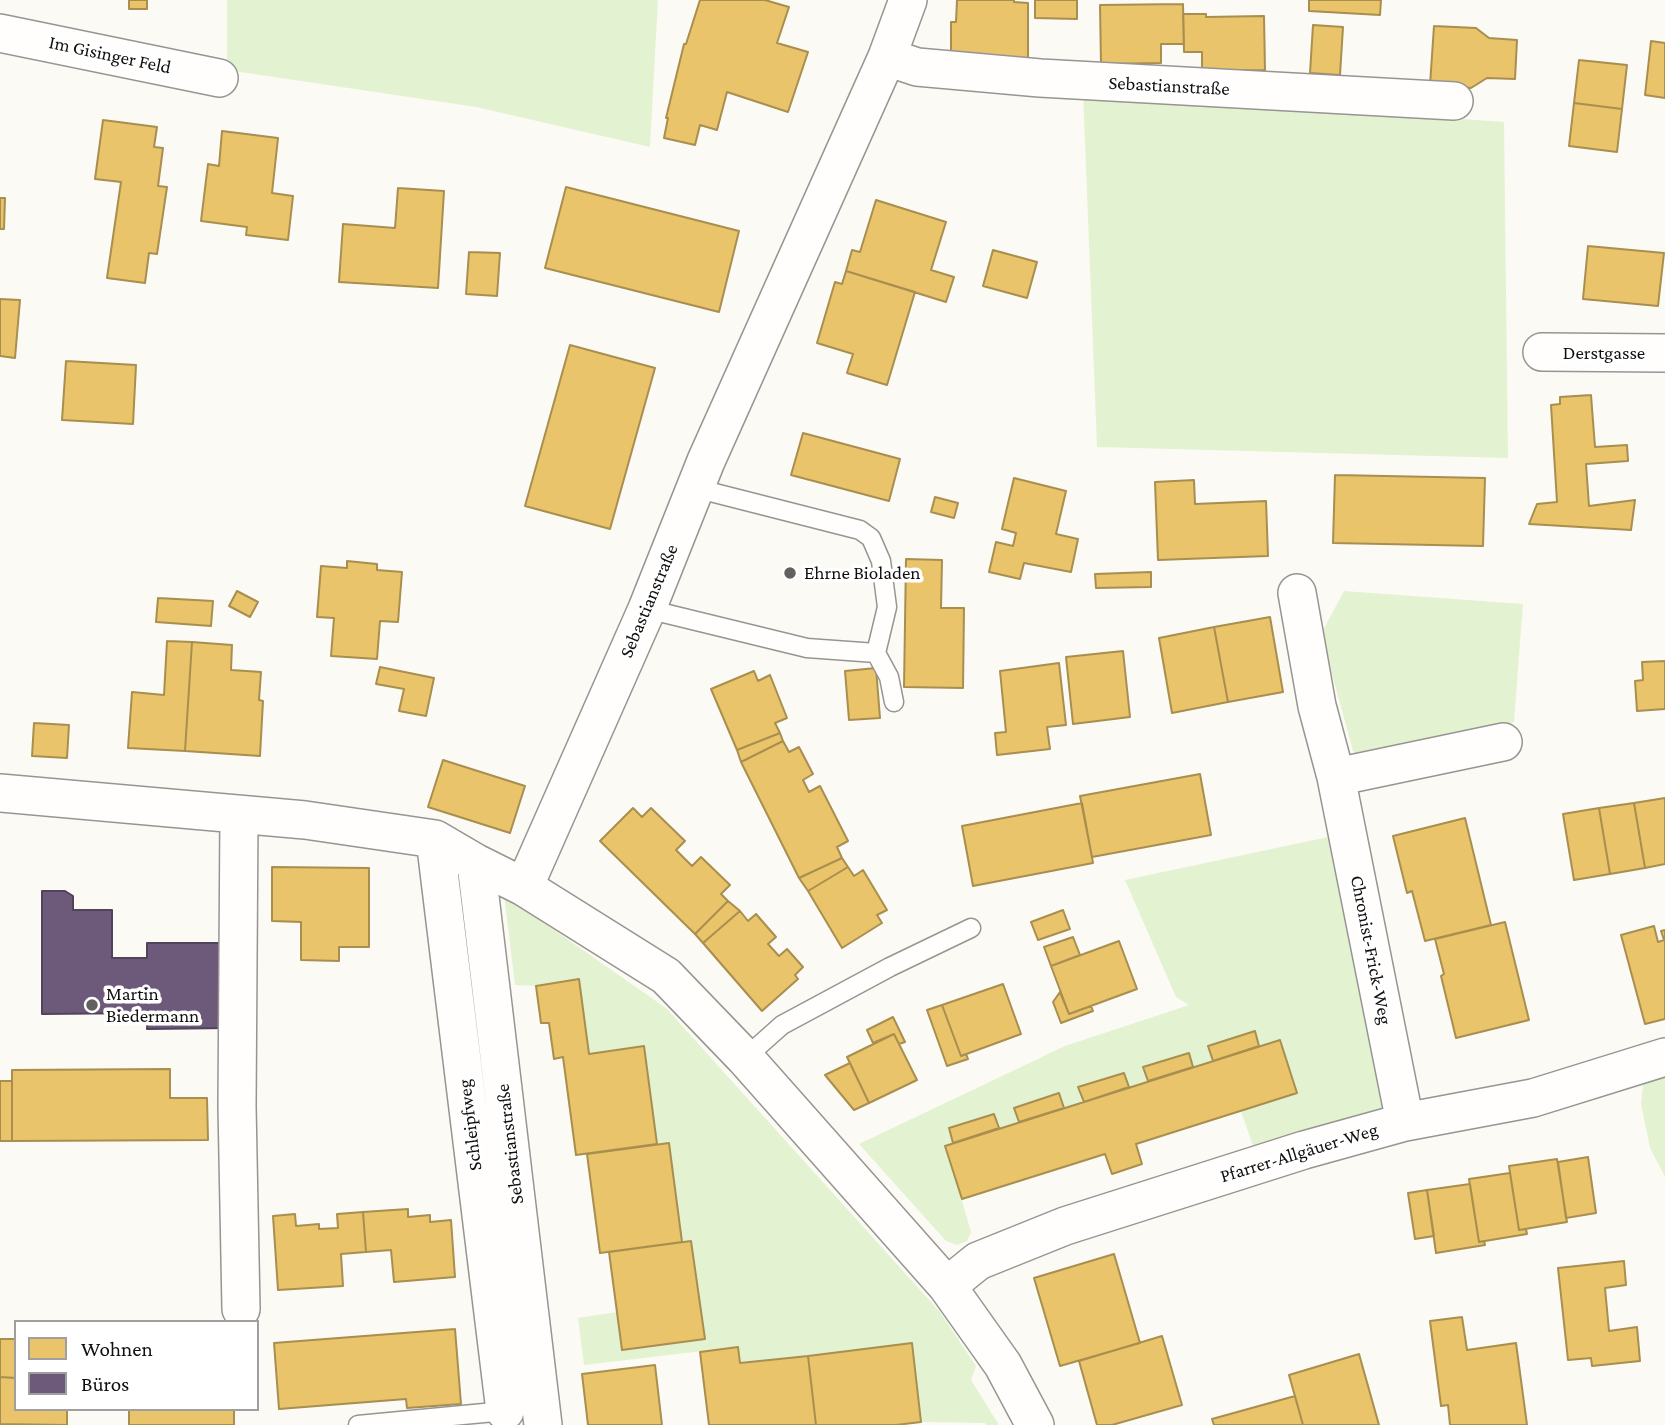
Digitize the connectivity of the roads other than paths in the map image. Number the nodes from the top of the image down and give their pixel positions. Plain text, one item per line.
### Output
1 (908, 0) edge
2 (0, 33) edge
3 (887, 57) junction
4 (219, 78) dead end
5 (1454, 102) dead end
6 (1542, 352) dead end
7 (1665, 353) edge
8 (695, 488) junction
9 (1297, 593) dead end
10 (647, 608) junction
11 (876, 653) junction
12 (894, 702) dead end
13 (1503, 742) dead end
14 (1336, 777) junction
15 (0, 793) edge
16 (239, 815) junction
17 (435, 839) junction
18 (476, 863) junction
19 (524, 887) junction
20 (971, 928) dead end
21 (1665, 1057) edge
22 (746, 1058) junction
23 (1405, 1122) junction
24 (947, 1286) junction
25 (241, 1309) dead end
26 (505, 1418) edge
27 (358, 1424) edge
28 (543, 1425) edge
29 (1035, 1425) edge

1 - 3 street, Sebastianstraße
2 - 4 street, Im Gisinger Feld
3 - 5 street, Sebastianstraße
3 - 8 street, Sebastianstraße
6 - 7 street, Derstgasse
8 - 10 street, Sebastianstraße
8 - 11 lane
9 - 14 street, Chronist-Frick-Weg
10 - 11 lane
10 - 19 street, Sebastianstraße
11 - 12 lane
13 - 14 street
14 - 23 street, Chronist-Frick-Weg
15 - 16 street
16 - 17 street
16 - 25 street
17 - 18 street
17 - 26 street, Schleipfweg
18 - 19 street
18 - 28 street, Sebastianstraße
19 - 22 street
20 - 22 lane
21 - 23 street, Pfarrer-Allgäuer-Weg
22 - 24 street
23 - 24 street, Pfarrer-Allgäuer-Weg
24 - 29 street
26 - 27 lane

